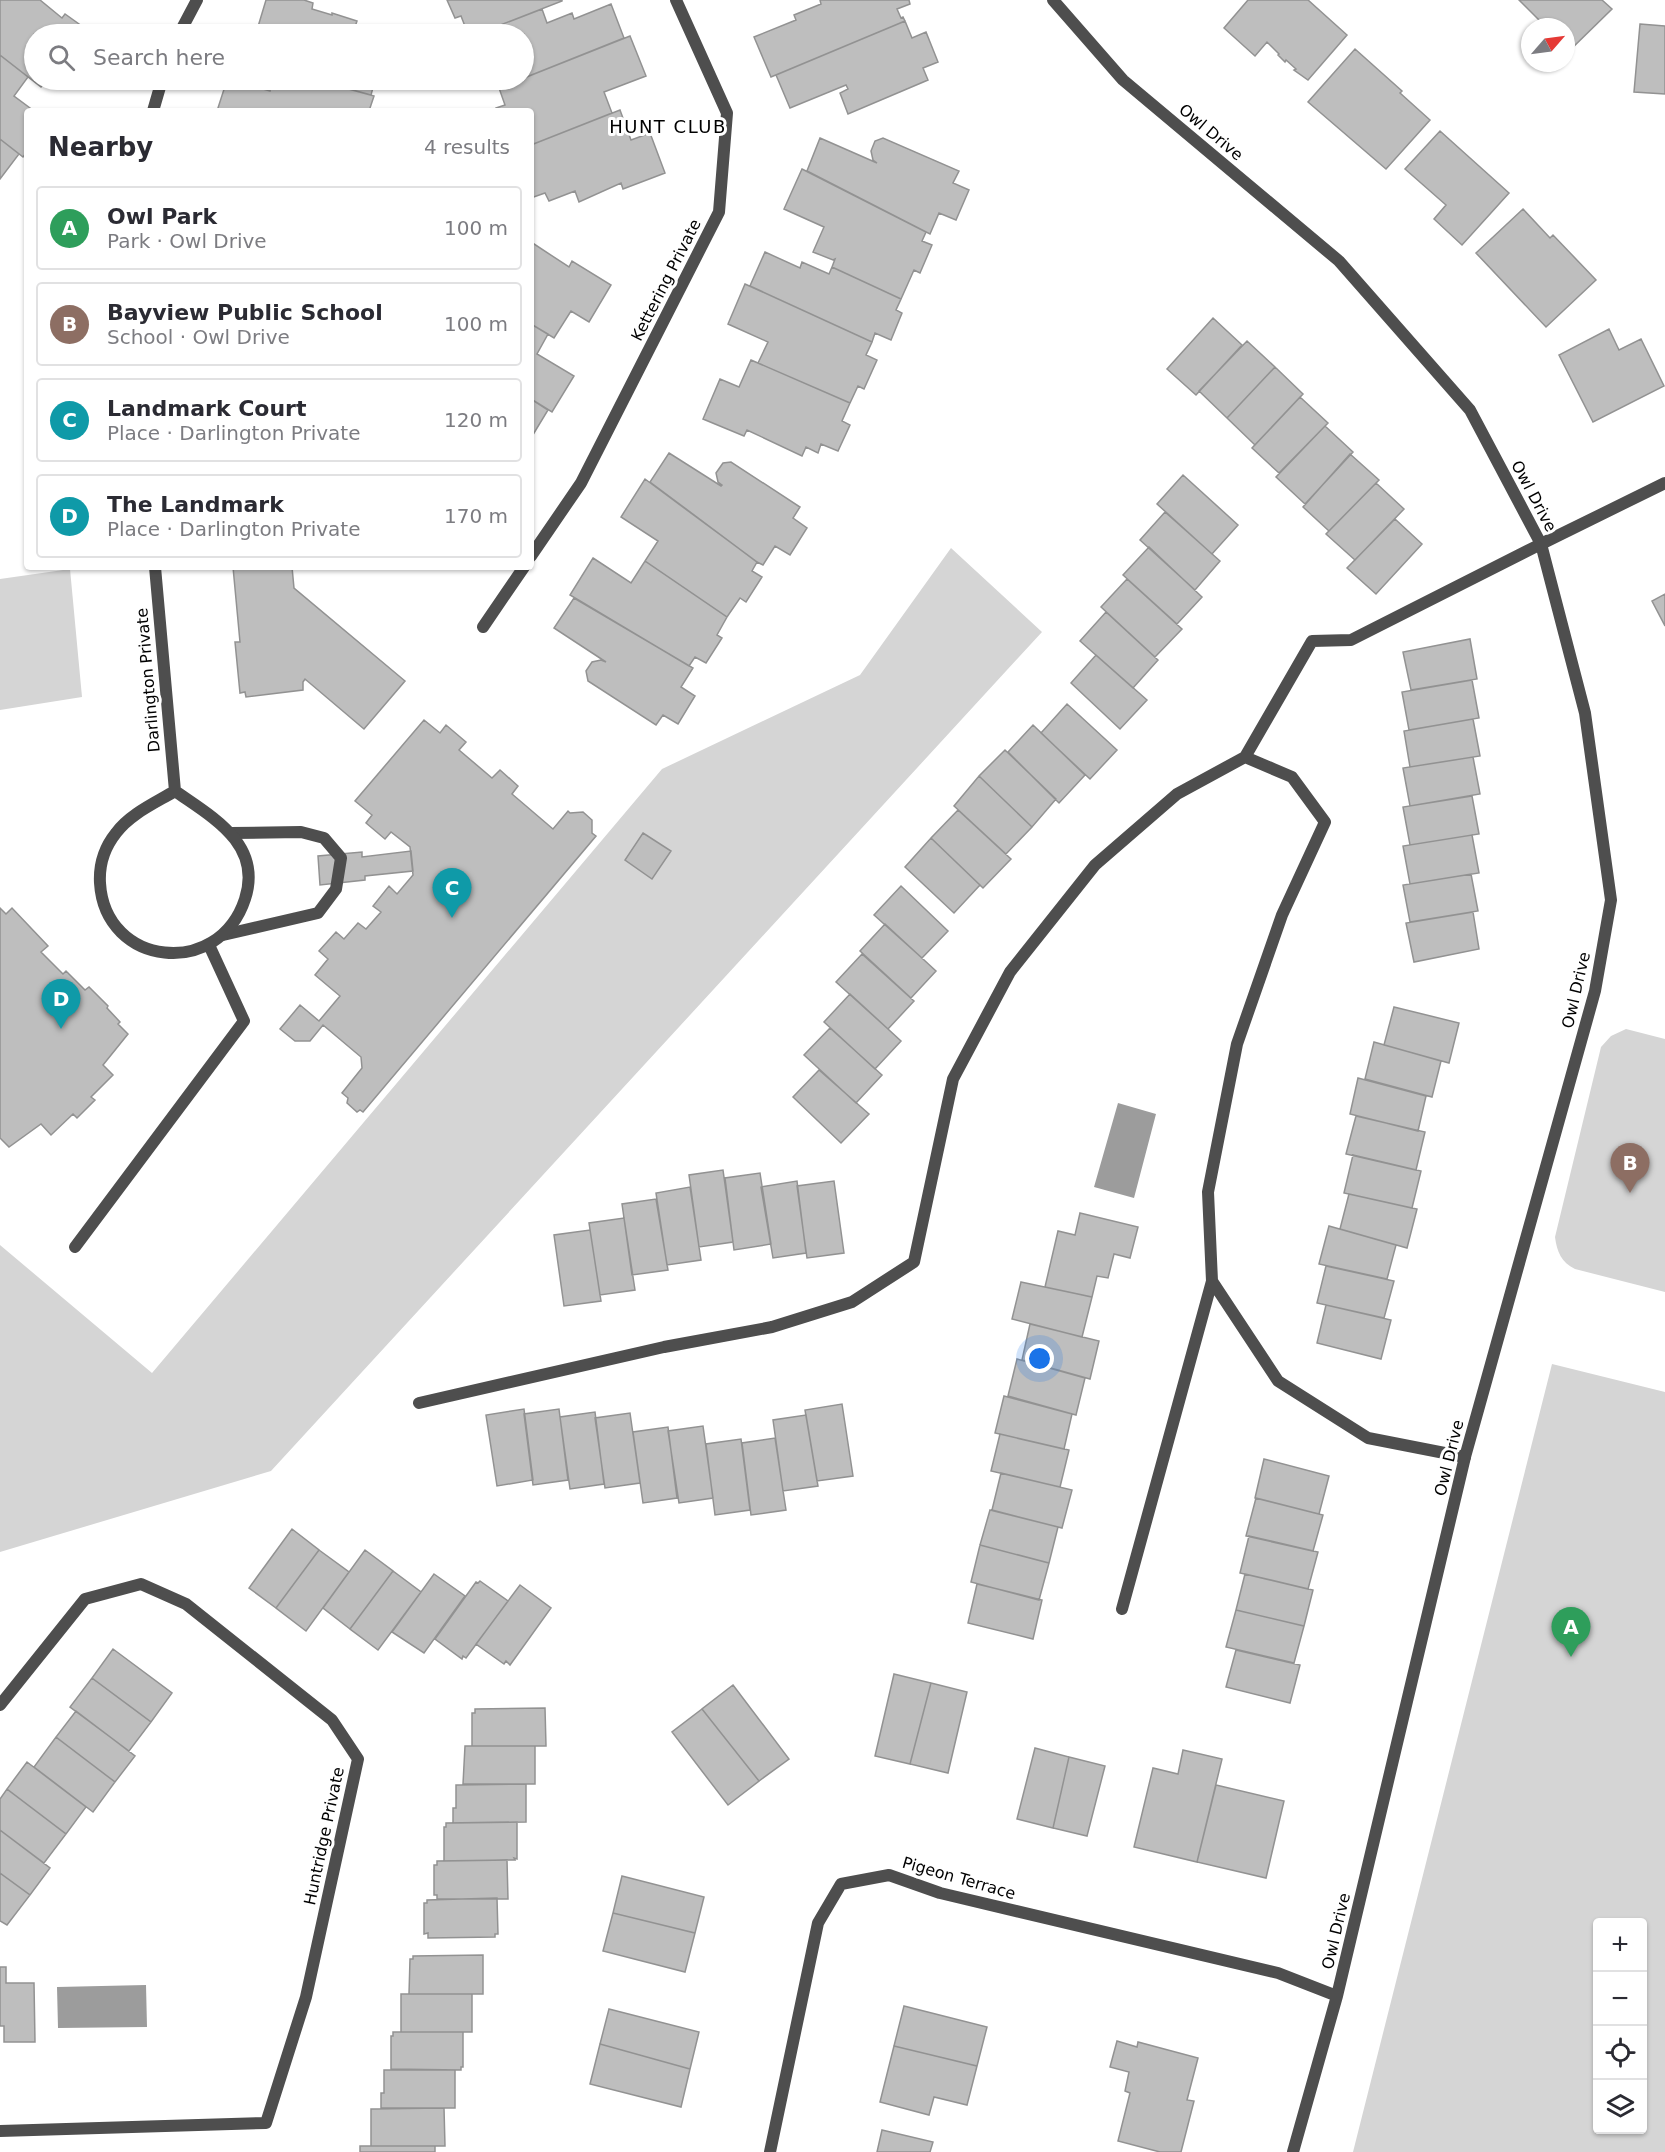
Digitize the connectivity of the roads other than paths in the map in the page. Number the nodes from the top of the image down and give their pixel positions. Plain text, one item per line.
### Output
1 (197, 0) edge
2 (676, 0) edge
3 (1053, 0) edge
4 (184, 24) edge
5 (159, 90) edge
6 (154, 108) edge
7 (1665, 483) edge
8 (1541, 544) junction
9 (534, 552) edge
10 (155, 570) edge
11 (522, 570) edge
12 (483, 627) dead end
13 (1245, 757) junction
14 (175, 791) junction
15 (231, 833) junction
16 (223, 935) junction
17 (209, 945) junction
18 (75, 1247) dead end
19 (1212, 1281) junction
20 (419, 1404) dead end
21 (1465, 1457) junction
22 (1122, 1609) dead end
23 (0, 1705) edge
24 (1337, 1996) junction
25 (0, 2131) edge
26 (770, 2152) edge
27 (1293, 2152) edge

1 - 4 street
2 - 9 street, Kettering Private
3 - 8 street, Owl Drive
5 - 6 street
7 - 8 street
8 - 13 street
8 - 21 street, Owl Drive
10 - 14 street, Darlington Private
11 - 12 street
13 - 19 street
13 - 20 street
14 - 15 street
14 - 17 street
15 - 16 street
15 - 16 street
16 - 17 street
17 - 18 street
19 - 21 street
19 - 22 street
21 - 24 street, Owl Drive
23 - 25 street, Huntridge Private
24 - 26 street, Pigeon Terrace
24 - 27 street, Owl Drive

